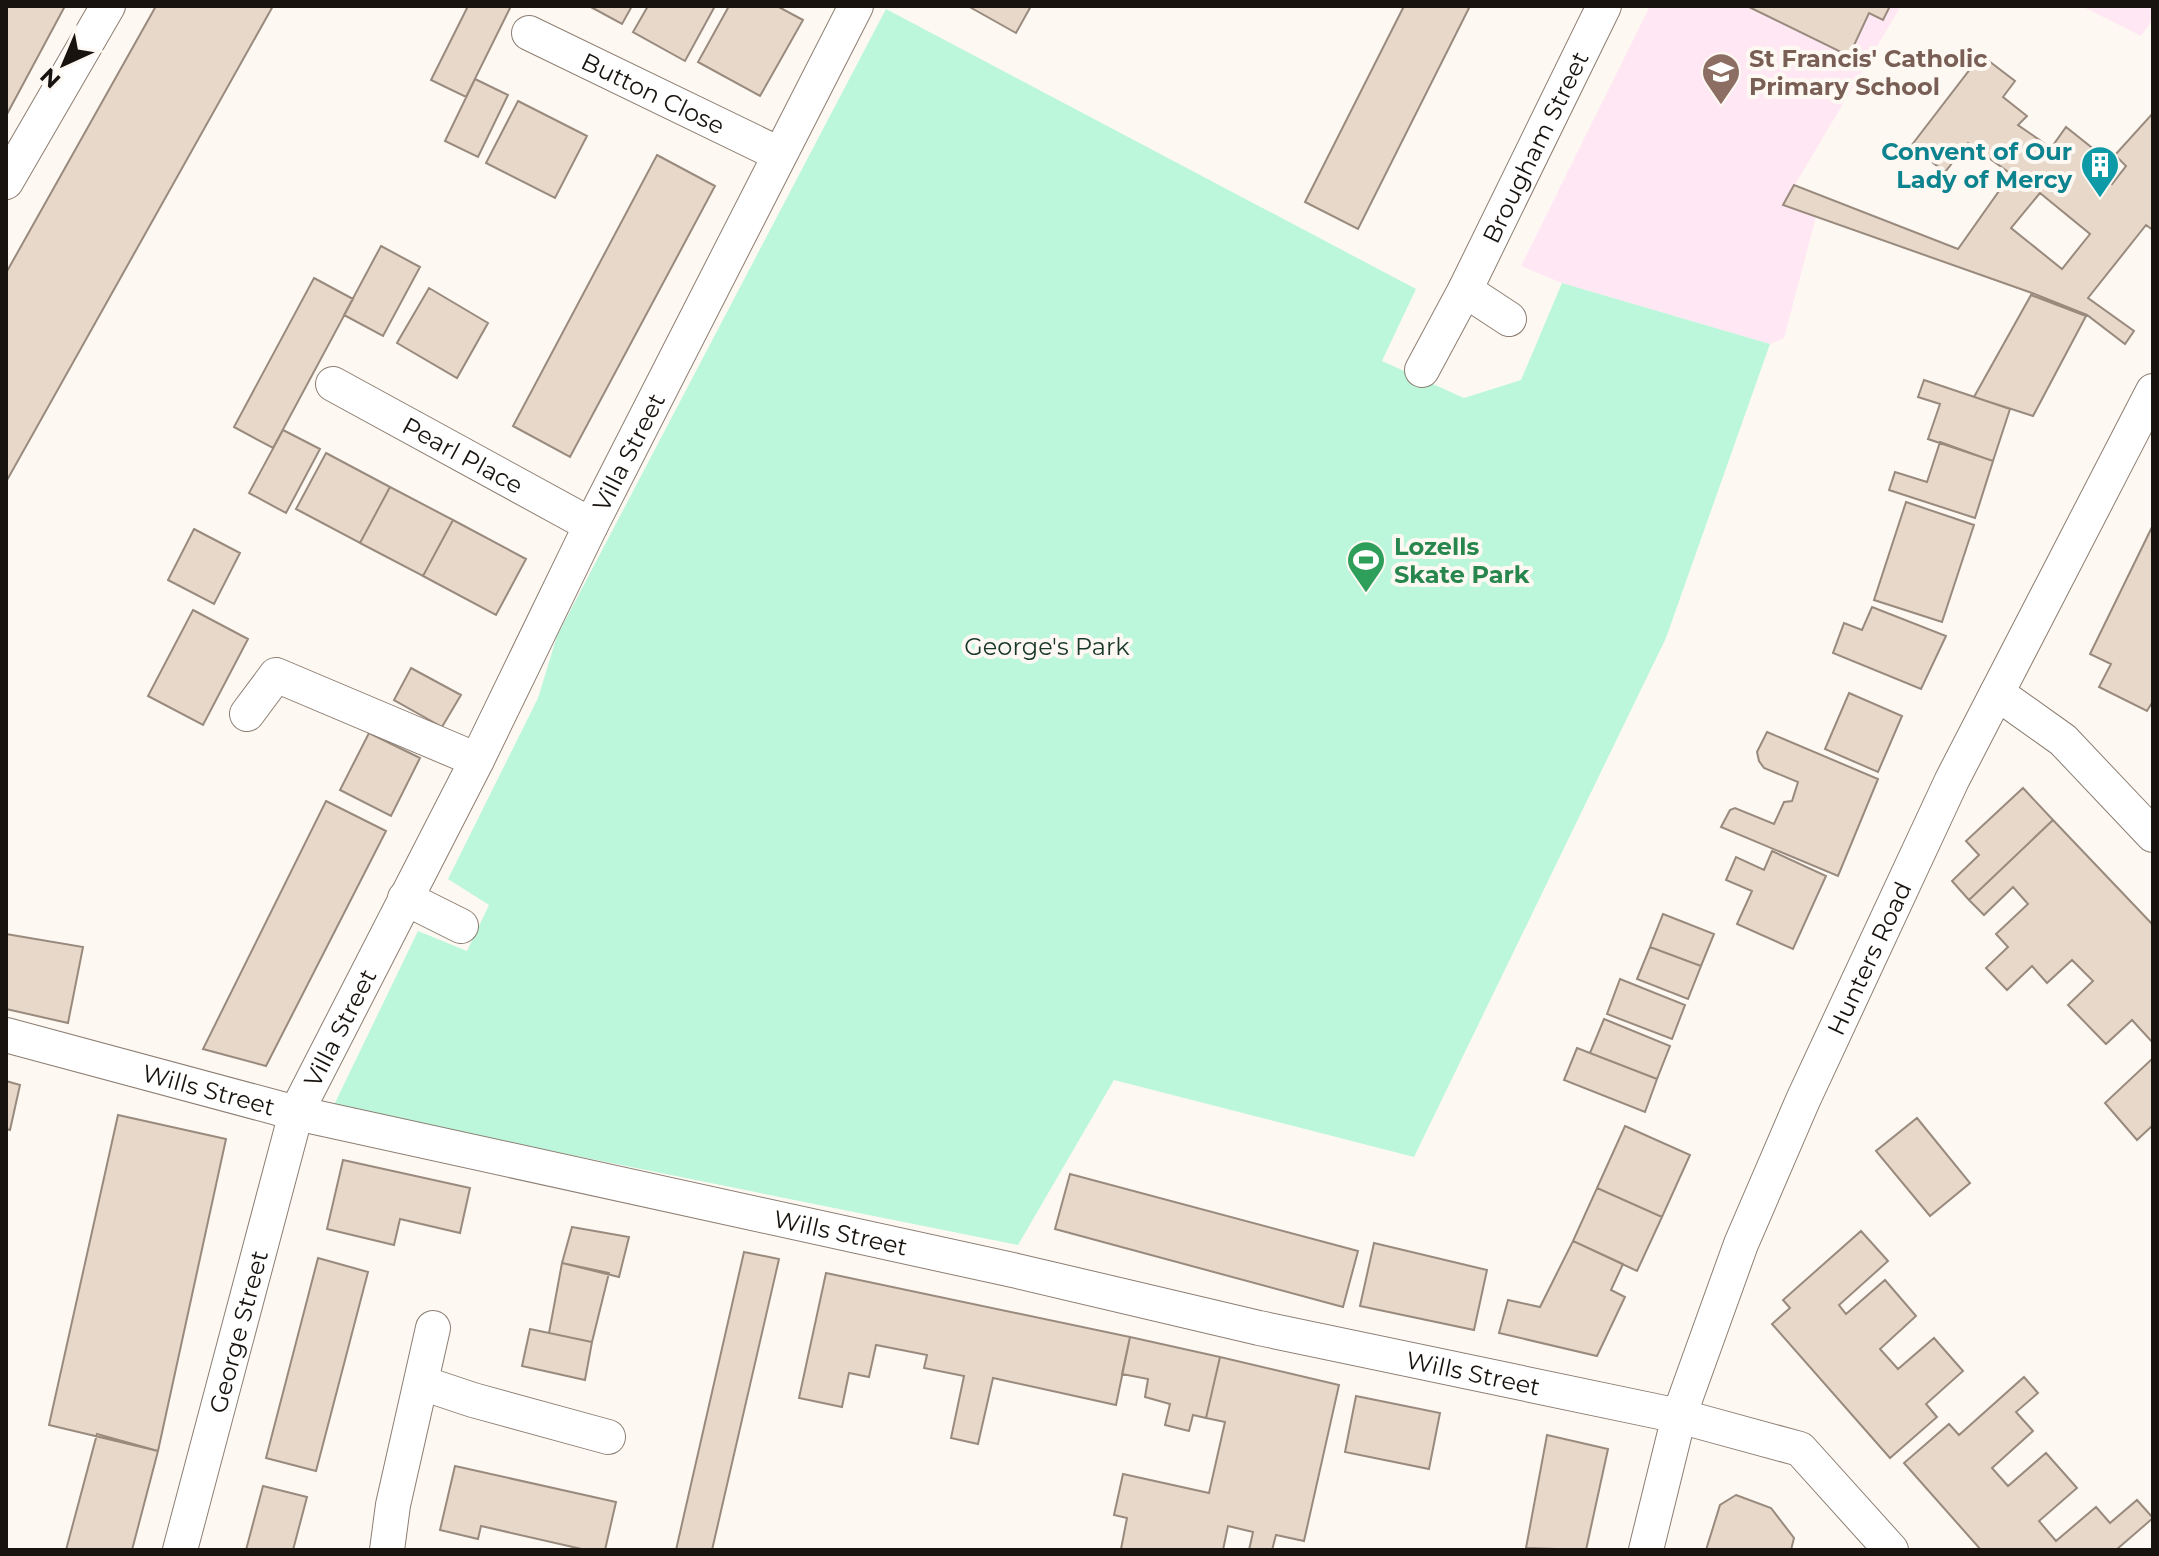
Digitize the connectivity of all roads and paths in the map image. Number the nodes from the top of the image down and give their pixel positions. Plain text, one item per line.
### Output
1 (108, 6) edge
2 (856, 6) edge
3 (1604, 6) edge
4 (529, 33) dead end
5 (779, 154) junction
6 (6, 182) edge
7 (1465, 290) junction
8 (1509, 319) dead end
9 (1422, 370) dead end
10 (333, 384) dead end
11 (2153, 391) edge
12 (591, 525) junction
13 (1997, 693) junction
14 (247, 714) dead end
15 (477, 760) junction
16 (2153, 835) edge
17 (405, 898) junction
18 (461, 926) dead end
19 (6, 1035) edge
20 (296, 1113) junction
21 (433, 1328) dead end
22 (422, 1383) junction
23 (1679, 1416) junction
24 (608, 1437) dead end
25 (180, 1550) edge
26 (387, 1550) edge
27 (1646, 1550) edge
28 (1891, 1550) edge

1 - 6 street
2 - 5 street, Villa Street
3 - 7 street, Brougham Street
4 - 5 street, Button Close
5 - 12 street, Villa Street
7 - 8 street
7 - 9 street, Brougham Street
10 - 12 street, Pearl Place
11 - 13 street, Hunters Road
12 - 15 street, Villa Street
13 - 16 street
13 - 23 street, Hunters Road
14 - 15 street
15 - 17 street, Villa Street
17 - 18 street
17 - 20 street, Villa Street
19 - 20 street, Wills Street
20 - 23 street, Wills Street
20 - 25 street, George Street
21 - 22 street
22 - 24 street
22 - 26 street
23 - 27 street, Hunters Road
23 - 28 street, Wills Street

